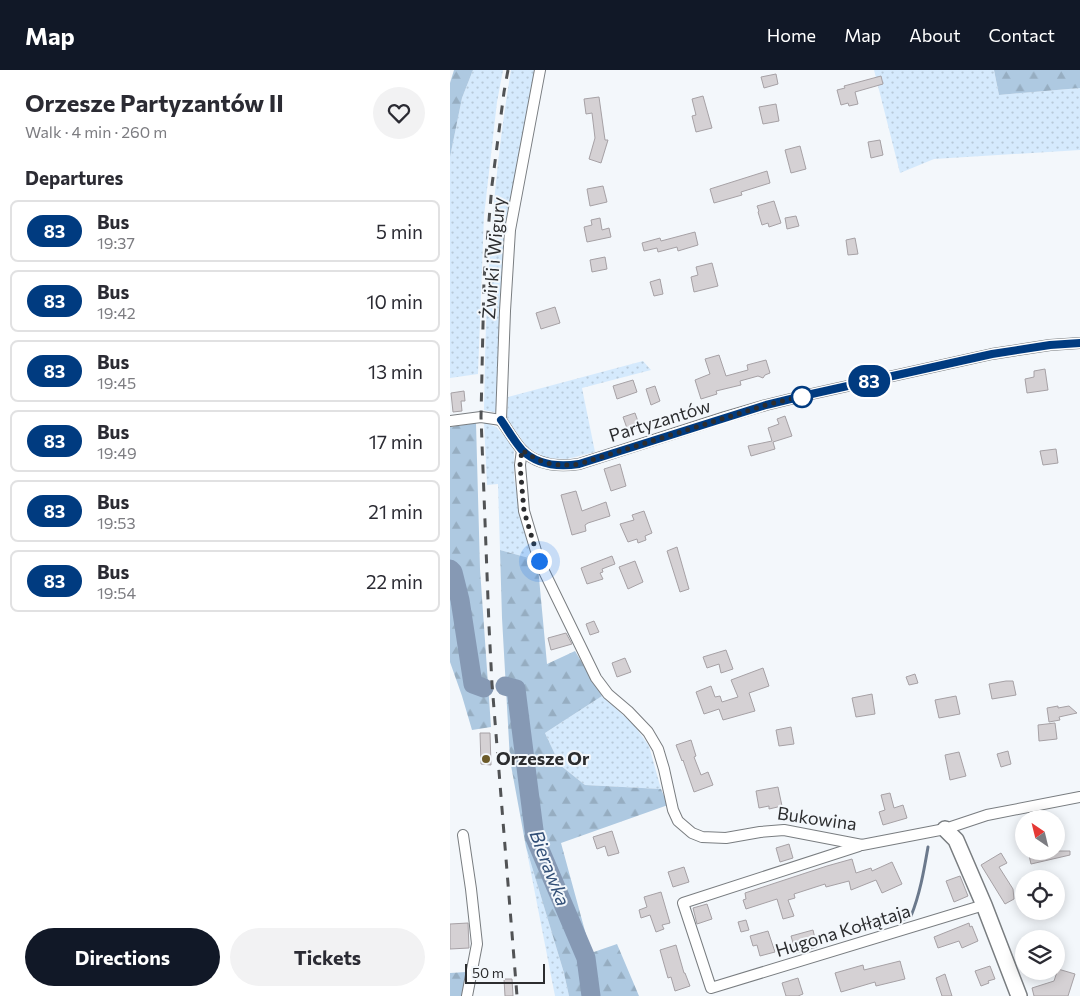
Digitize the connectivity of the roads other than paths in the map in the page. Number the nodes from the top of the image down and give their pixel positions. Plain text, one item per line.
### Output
1 (540, 70) edge
2 (1080, 343) edge
3 (501, 420) junction
4 (450, 421) edge
5 (522, 450) junction
6 (1080, 797) edge
7 (945, 829) junction
8 (463, 835) dead end
9 (862, 845) junction
10 (984, 905) junction
11 (467, 996) edge
12 (1019, 996) edge

1 - 3 street, Żwirki i Wigury
2 - 5 street, Partyzantów
3 - 4 street
3 - 5 street, Partyzantów
5 - 9 street, Bukowina
6 - 7 street, Bukowina
7 - 9 street, Bukowina
7 - 10 street
8 - 11 street
9 - 10 street, Hugona Kołłątaja
10 - 12 street

